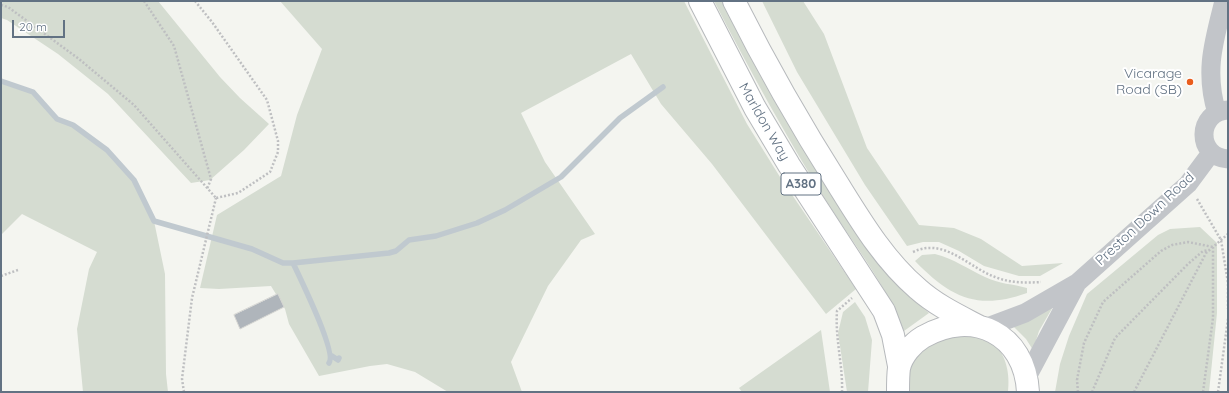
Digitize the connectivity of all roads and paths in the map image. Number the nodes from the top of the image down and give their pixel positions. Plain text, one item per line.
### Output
1 (144, 1) edge
2 (195, 1) edge
3 (700, 1) edge
4 (734, 1) edge
5 (1224, 1) edge
6 (1, 5) edge
7 (1222, 111) edge
8 (1220, 156) edge
9 (1188, 184) junction
10 (208, 189) junction
11 (216, 198) junction
12 (1228, 234) edge
13 (1221, 240) junction
14 (1214, 246) junction
15 (1209, 250) junction
16 (913, 252) dead end
17 (18, 270) dead end
18 (1, 276) edge
19 (1048, 280) dead end
20 (1077, 283) junction
21 (854, 296) dead end
22 (1228, 309) edge
23 (1228, 318) edge
24 (982, 327) junction
25 (897, 383) edge
26 (1027, 385) edge
27 (184, 392) edge
28 (842, 392) edge
29 (1078, 392) edge
30 (1092, 392) edge
31 (1134, 392) edge
32 (1203, 392) edge
33 (1218, 392) edge

1 - 10 path
2 - 11 path
3 - 25 highway, Marldon Way / A380
4 - 24 highway, A380
5 - 7 street
6 - 10 path
7 - 8 street
8 - 9 street, Preston Down Road
9 - 13 path
9 - 20 street, Preston Down Road
10 - 11 path
11 - 27 path
12 - 13 path
13 - 14 path
13 - 22 path
14 - 15 path
14 - 29 path
14 - 32 path
15 - 30 path
15 - 31 path
16 - 19 path
17 - 18 path
20 - 24 street, Preston Down Road
20 - 26 street, Preston Down Road
21 - 28 path
23 - 33 path
24 - 25 highway
24 - 26 highway

